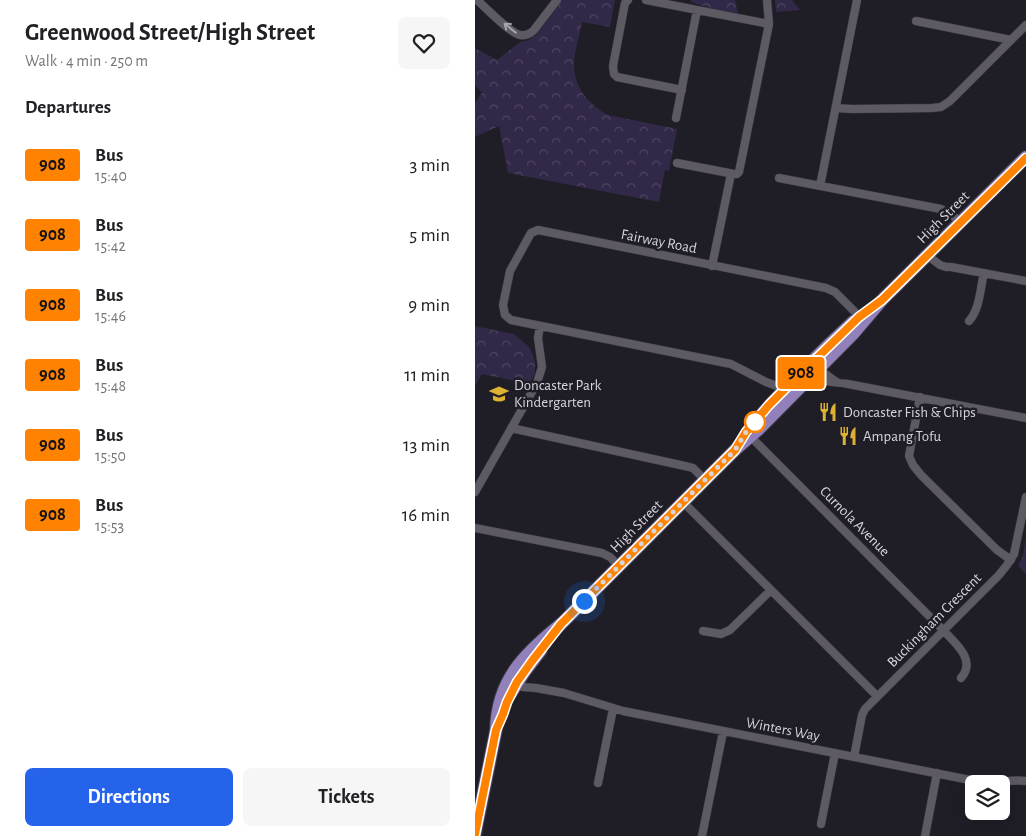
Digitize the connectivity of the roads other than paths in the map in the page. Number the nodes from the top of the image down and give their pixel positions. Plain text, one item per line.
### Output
1 (477, 0) edge
2 (557, 0) edge
3 (628, 0) edge
4 (650, 0) edge
5 (767, 0) edge
6 (857, 0) edge
7 (697, 10) junction
8 (916, 21) dead end
9 (769, 24) junction
10 (1026, 25) edge
11 (1011, 40) junction
12 (682, 90) junction
13 (836, 108) junction
14 (676, 118) dead end
15 (1026, 158) edge
16 (677, 163) dead end
17 (731, 174) junction
18 (779, 178) dead end
19 (820, 186) junction
20 (961, 222) junction
21 (930, 253) junction
22 (712, 266) junction
23 (983, 273) junction
24 (1026, 282) edge
25 (862, 319) junction
26 (969, 322) dead end
27 (540, 326) junction
28 (814, 369) junction
29 (766, 382) junction
30 (786, 388) junction
31 (920, 397) junction
32 (773, 401) junction
33 (1026, 418) edge
34 (511, 428) junction
35 (749, 434) junction
36 (705, 480) junction
37 (475, 492) edge
38 (1026, 497) edge
39 (683, 502) junction
40 (475, 528) edge
41 (1011, 560) junction
42 (619, 566) junction
43 (771, 590) junction
44 (943, 630) junction
45 (703, 631) dead end
46 (961, 678) dead end
47 (514, 679) junction
48 (877, 696) junction
49 (613, 709) junction
50 (723, 732) junction
51 (835, 753) junction
52 (854, 756) junction
53 (937, 774) junction
54 (1026, 781) edge
55 (598, 783) dead end
56 (821, 824) dead end
57 (476, 827) edge
58 (702, 836) edge
59 (925, 836) edge

2 -> 1 street
3 - 12 street
4 - 7 street
5 - 9 street
6 - 13 street
7 - 9 street
7 - 12 street
8 - 11 street
9 - 17 street
10 - 11 street
11 - 13 street
12 - 14 street
13 - 19 street
15 - 20 main road, High Street
16 - 17 street
17 - 22 street
18 - 19 street
19 - 20 street
20 - 21 main road, High Street
21 - 23 street
21 - 25 main road, High Street
22 - 25 street, Fairway Road
22 - 27 street, Fairway Road
23 - 24 street
23 - 26 street
25 - 28 main road, High Street
27 - 29 street
27 - 34 street
28 - 30 main road, High Street
28 - 31 street
28 - 35 main road, High Street
29 - 30 street
29 - 32 street
30 - 32 main road, High Street
31 - 33 street
31 - 41 street
32 - 35 main road, High Street
34 - 36 street
34 - 37 street
35 - 36 main road, High Street
35 - 44 street, Curnola Avenue
36 - 39 main road, High Street
38 - 41 street, Buckingham Crescent
39 - 42 main road, High Street
39 - 43 street
40 - 42 street
41 - 44 street, Buckingham Crescent
42 - 47 main road, High Street
43 - 45 street
43 - 48 street
44 - 46 street, Curnola Avenue
44 - 48 street, Buckingham Crescent
47 - 49 street, Winters Way
47 - 57 main road, High Street
48 - 52 street, Buckingham Crescent
49 - 50 street, Winters Way
49 - 55 street
50 - 51 street, Winters Way
50 - 58 street
51 - 52 street, Winters Way
51 - 56 street
52 - 53 street, Winters Way
53 - 54 street, Winters Way
53 - 59 street

